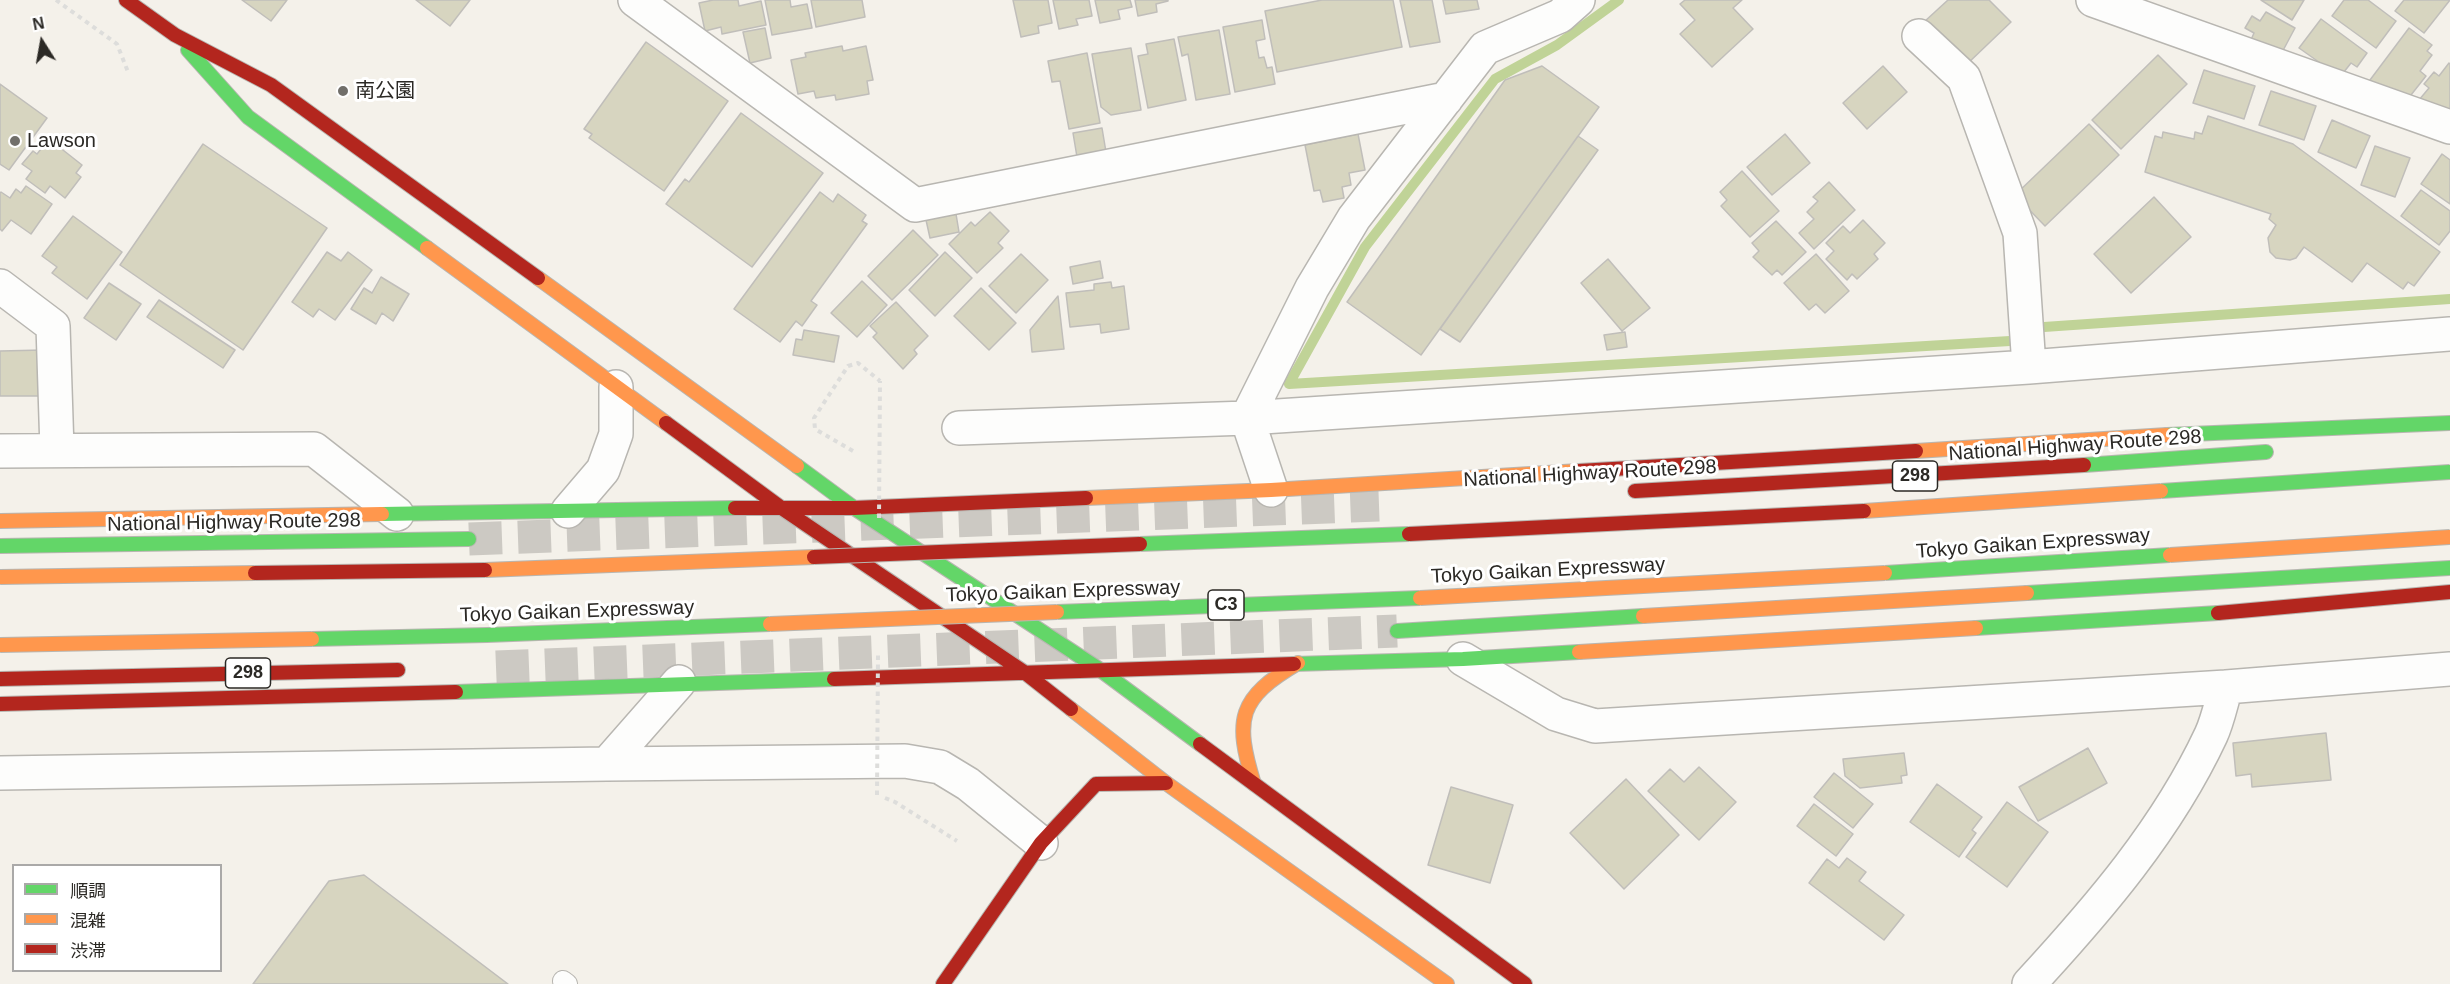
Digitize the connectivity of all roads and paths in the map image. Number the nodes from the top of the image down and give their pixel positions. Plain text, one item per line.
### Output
1 (56, 0) edge
2 (126, 0) edge
3 (635, 0) edge
4 (1578, 0) edge
5 (2093, 0) edge
6 (175, 35) junction
7 (1919, 36) dead end
8 (128, 72) dead end
9 (1446, 99) junction
10 (2450, 127) edge
11 (0, 286) edge
12 (2450, 334) edge
13 (2029, 368) junction
14 (880, 381) dead end
15 (616, 387) junction
16 (1247, 418) junction
17 (2450, 423) edge
18 (959, 428) dead end
19 (57, 450) junction
20 (0, 451) edge
21 (2284, 451) dead end
22 (853, 452) dead end
23 (2450, 472) edge
24 (1271, 490) junction
25 (1617, 492) dead end
26 (780, 507) junction
27 (854, 508) junction
28 (568, 511) junction
29 (397, 514) junction
30 (0, 521) edge
31 (2450, 537) edge
32 (469, 539) tunnel mouth
33 (0, 546) edge
34 (2450, 568) edge
35 (0, 577) edge
36 (2450, 592) edge
37 (1397, 631) tunnel mouth
38 (0, 645) edge
39 (1463, 658) junction
40 (1298, 663) junction
41 (413, 669) dead end
42 (1099, 669) junction
43 (2450, 669) edge
44 (1024, 672) junction
45 (0, 679) edge
46 (679, 682) junction
47 (2226, 687) junction
48 (0, 704) edge
49 (607, 764) junction
50 (0, 773) edge
51 (1166, 783) junction
52 (1254, 784) junction
53 (877, 795) dead end
54 (957, 841) dead end
55 (1041, 843) junction
56 (943, 984) edge
57 (1447, 984) edge
58 (1525, 984) edge
59 (2029, 984) edge

1 - 8 path
2 - 6 main road
3 - 9 street
4 - 9 street
5 - 10 street
6 - 15 main road
6 - 27 main road
7 - 13 street
9 - 16 street
11 - 19 street
12 - 13 street
13 - 16 street
14 - 22 path
15 - 26 main road
15 - 28 street
16 - 18 street
16 - 24 street
17 - 24 main road
19 - 20 street
19 - 29 street
21 - 25 main road, National Highway Route 298 / 298
23 - 35 main road, bridge
24 - 27 main road
26 - 27 main road
26 - 28 main road
26 - 44 main road
27 - 42 main road
28 - 29 main road
29 - 30 main road
31 - 38 main road, Tokyo Gaikan Expressway / C3, bridge
32 - 33 main road, National Highway Route 298
34 - 37 main road
36 - 39 main road
39 - 40 main road
39 - 47 street
40 - 42 main road
40 - 52 main road
41 - 45 main road, 298
42 - 44 main road
42 - 52 main road
43 - 47 street
44 - 46 main road
44 - 51 main road
46 - 48 main road
46 - 49 street
47 - 59 street
49 - 50 street
49 - 55 street
51 - 55 main road
51 - 57 main road
52 - 58 main road
53 - 54 path
55 - 56 main road

